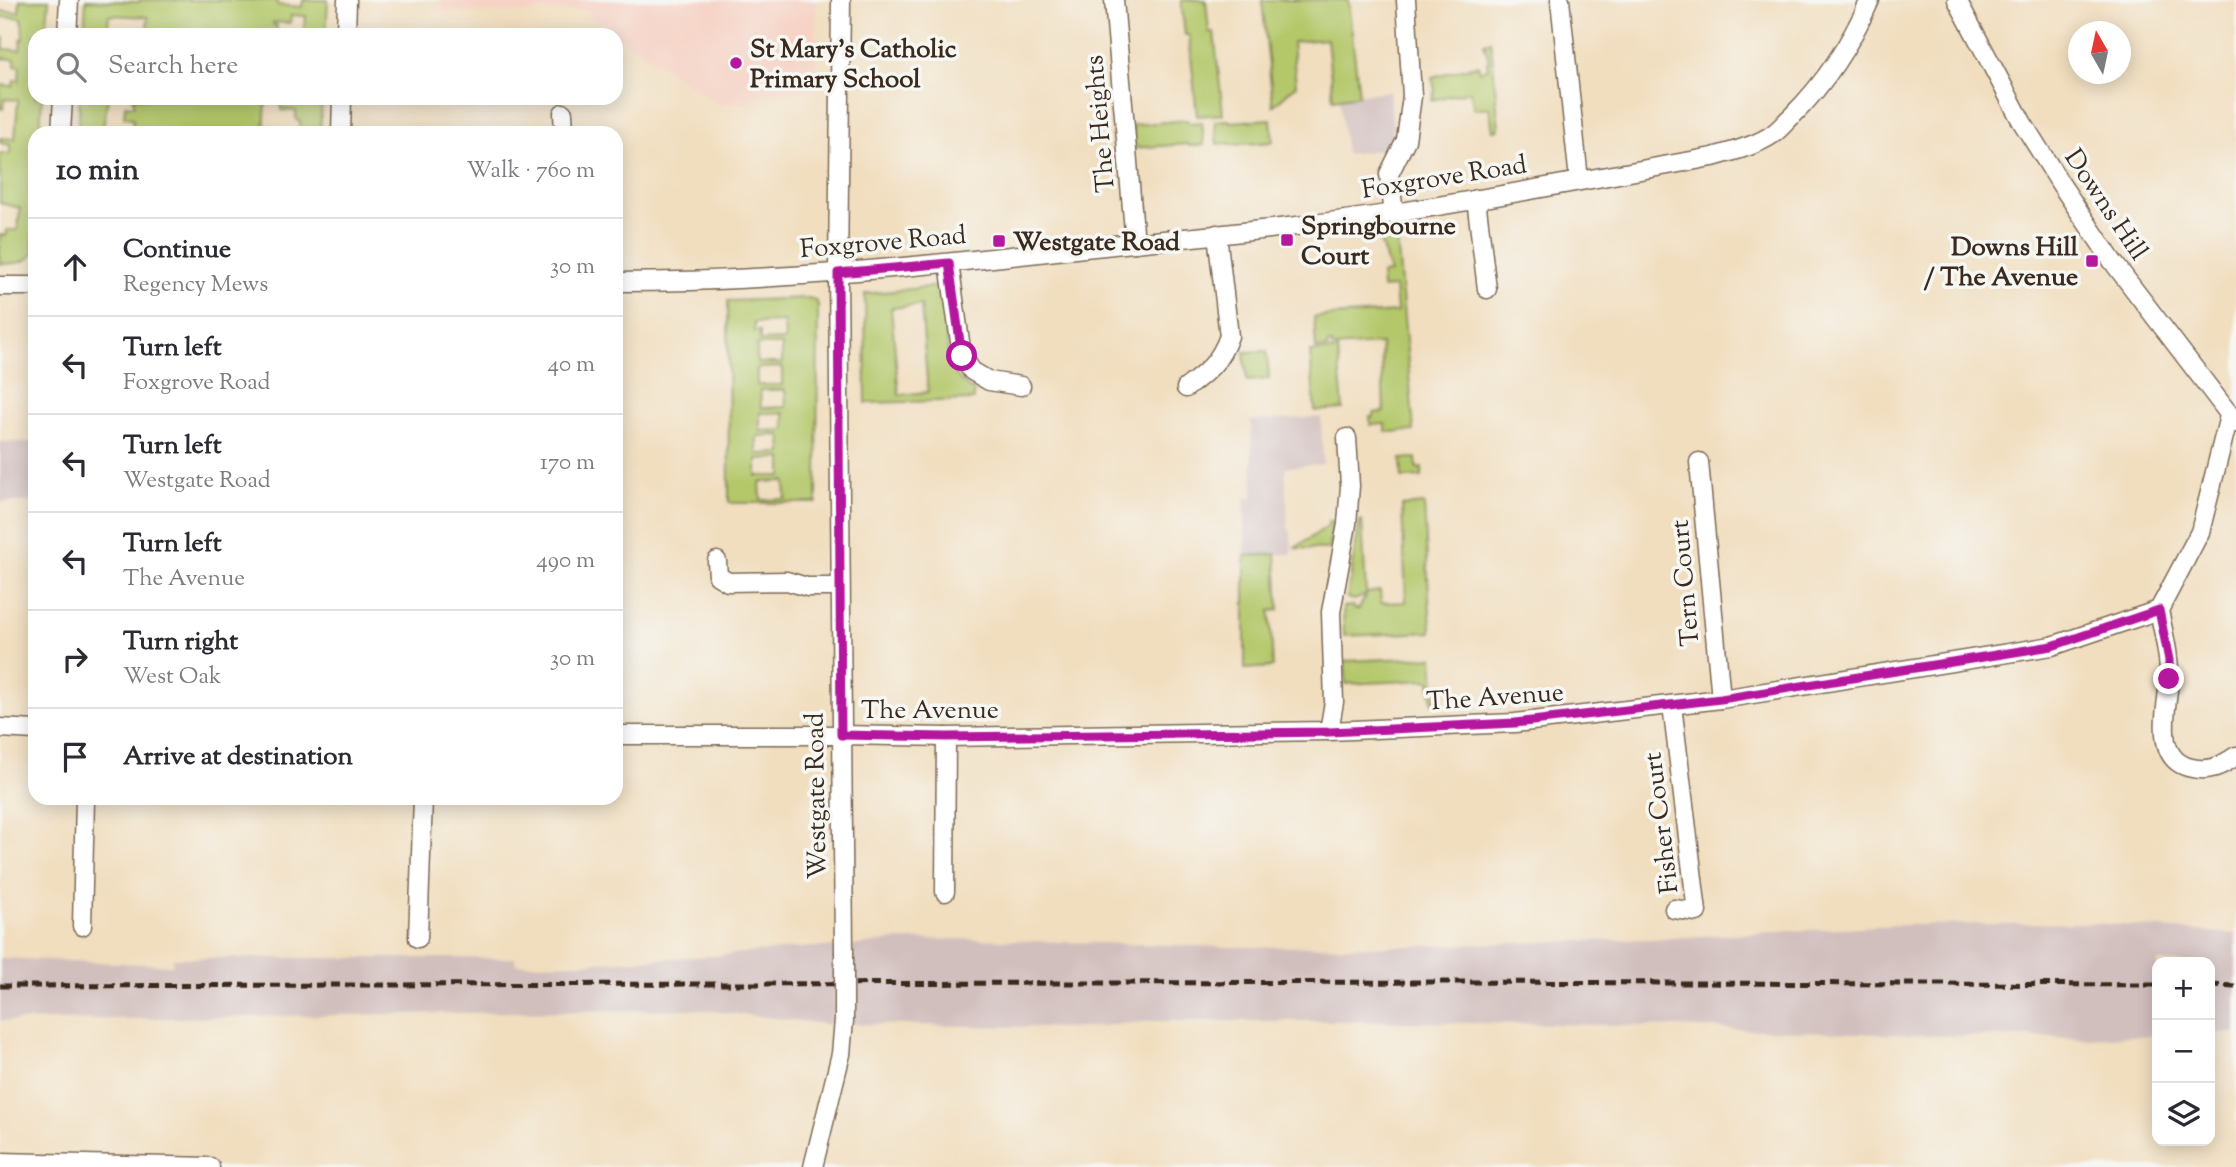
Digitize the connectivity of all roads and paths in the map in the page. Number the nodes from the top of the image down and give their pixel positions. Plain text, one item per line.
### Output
1 (69, 0) edge
2 (347, 0) edge
3 (841, 0) edge
4 (1114, 0) edge
5 (1406, 0) edge
6 (1560, 0) edge
7 (1870, 0) edge
8 (1957, 0) edge
9 (67, 28) edge
10 (346, 28) edge
11 (63, 105) edge
12 (342, 105) edge
13 (563, 113) dead end
14 (61, 126) edge
15 (341, 126) edge
16 (564, 126) edge
17 (1578, 180) junction
18 (1476, 199) junction
19 (1394, 213) junction
20 (1217, 234) junction
21 (1135, 243) junction
22 (949, 263) junction
23 (838, 273) junction
24 (623, 282) edge
25 (0, 286) edge
26 (28, 286) edge
27 (1487, 289) dead end
28 (1021, 386) dead end
29 (1186, 388) dead end
30 (2233, 419) edge
31 (1347, 438) dead end
32 (1699, 462) dead end
33 (717, 561) dead end
34 (840, 587) junction
35 (2159, 610) junction
36 (1721, 699) junction
37 (1672, 705) junction
38 (0, 728) edge
39 (28, 730) edge
40 (1329, 732) junction
41 (623, 735) edge
42 (841, 735) junction
43 (946, 737) junction
44 (2236, 756) edge
45 (85, 805) edge
46 (423, 805) edge
47 (945, 892) dead end
48 (1674, 909) dead end
49 (82, 926) dead end
50 (418, 938) dead end
51 (0, 1162) edge
52 (210, 1167) edge
53 (813, 1167) edge

1 - 9 street
2 - 10 street
3 - 23 street, Westgate Road
4 - 21 street, The Heights
5 - 19 street
6 - 17 street
7 - 17 street, Foxgrove Road
8 - 30 street, Downs Hill
11 - 14 street
12 - 15 street
13 - 16 street
17 - 18 street, Foxgrove Road
18 - 19 street, Foxgrove Road
18 - 27 street
19 - 20 street, Foxgrove Road
20 - 21 street, Foxgrove Road
20 - 29 street
21 - 22 street, Foxgrove Road
22 - 23 street, Foxgrove Road
22 - 28 street
23 - 24 street, Foxgrove Road
23 - 34 street, Westgate Road
25 - 26 street
30 - 35 street
31 - 40 street
32 - 36 street, Tern Court
33 - 34 street
34 - 42 street, Westgate Road
35 - 36 street, The Avenue
35 - 44 street
36 - 37 street, The Avenue
37 - 40 street, The Avenue
37 - 48 street, Fisher Court
38 - 39 street
40 - 43 street, The Avenue
41 - 42 street, The Avenue
42 - 43 street, The Avenue
42 - 53 street, Westgate Road, bridge
43 - 47 street
45 - 49 street
46 - 50 street
51 - 52 street

